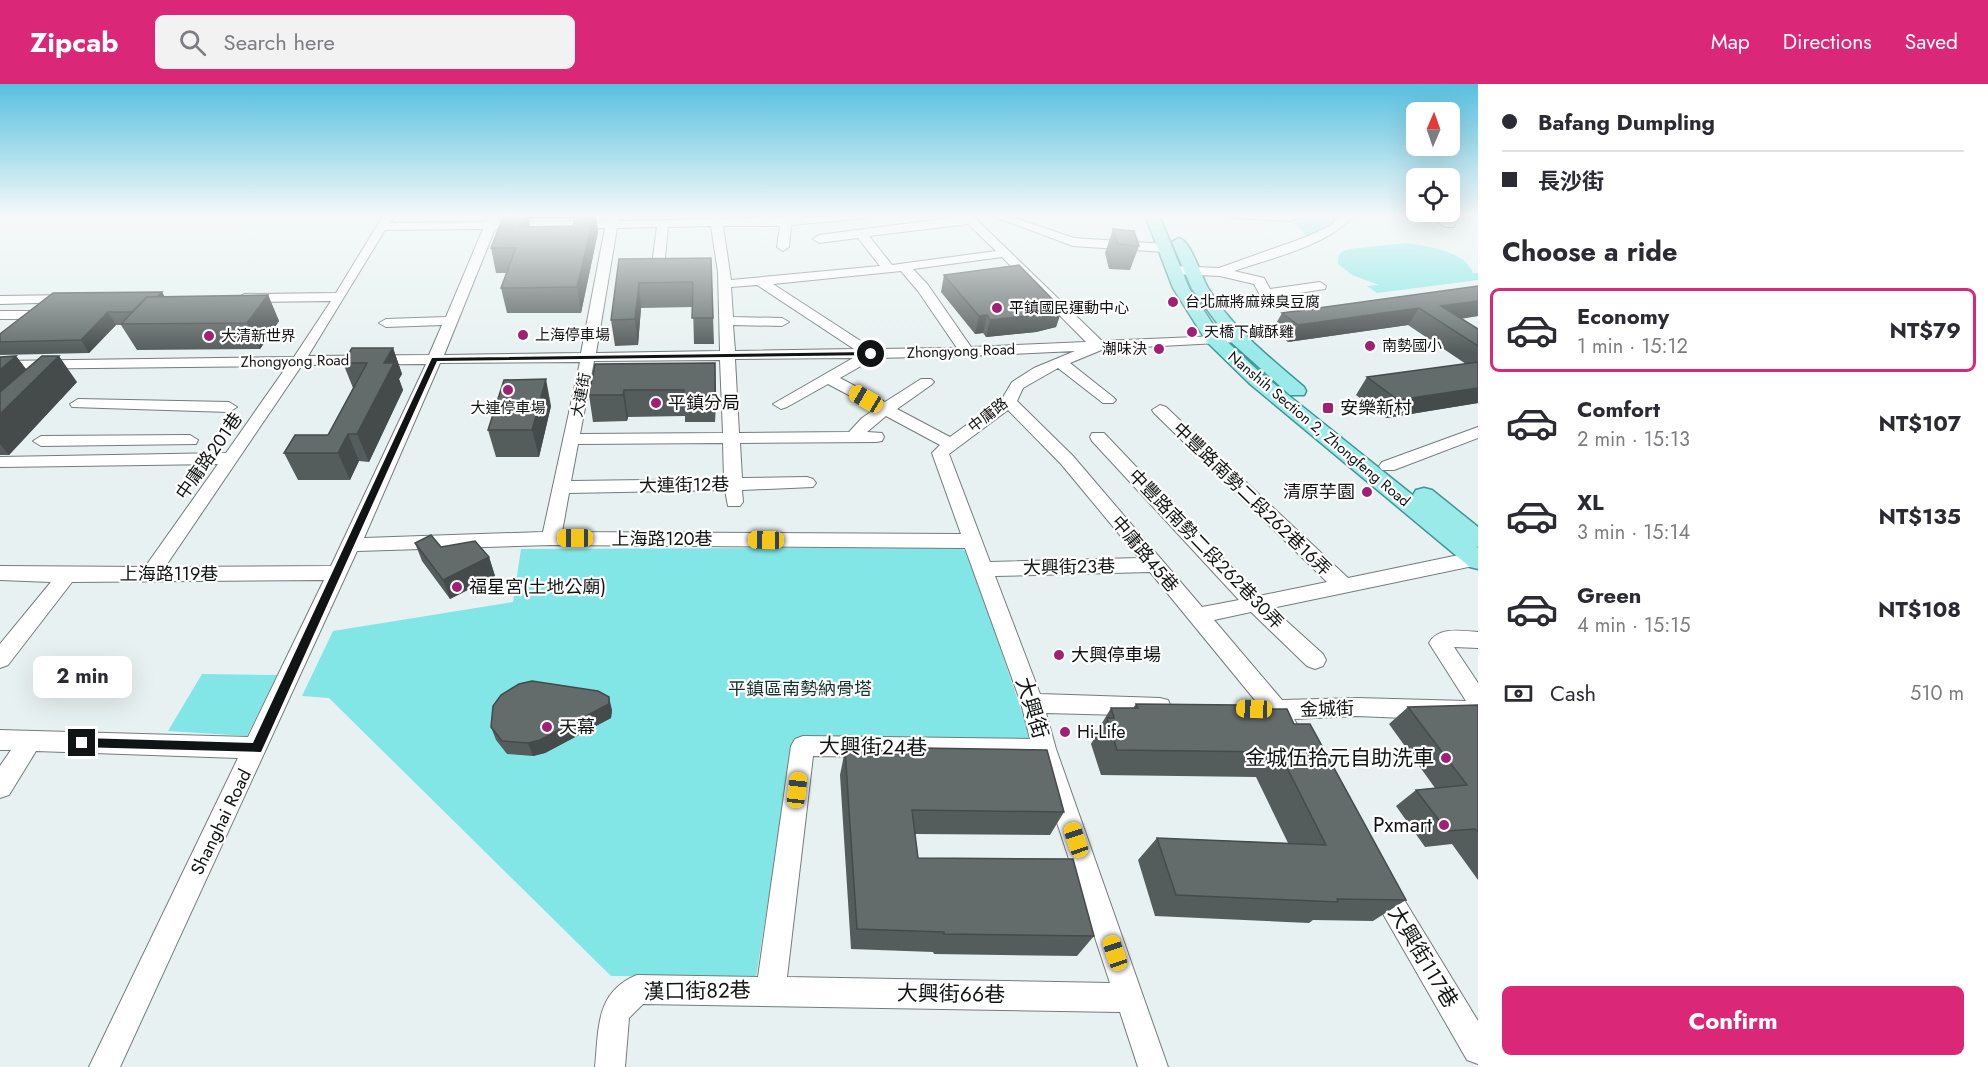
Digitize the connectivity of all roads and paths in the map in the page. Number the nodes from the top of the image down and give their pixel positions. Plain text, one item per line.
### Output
1 (361, 261) edge
2 (476, 261) edge
3 (606, 261) edge
4 (658, 261) edge
5 (720, 261) edge
6 (889, 261) edge
7 (946, 261) edge
8 (1016, 261) edge
9 (1175, 261) edge
10 (1180, 261) edge
11 (1239, 261) edge
12 (897, 268) junction
13 (1183, 271) junction
14 (680, 272) edge
15 (1220, 272) junction
16 (721, 276) junction
17 (760, 281) junction
18 (1320, 286) dead end
19 (340, 297) junction
20 (234, 298) edge
21 (58, 299) junction
22 (81, 299) edge
23 (0, 300) edge
24 (0, 315) edge
25 (37, 315) junction
26 (450, 321) junction
27 (726, 321) junction
28 (782, 322) dead end
29 (386, 323) dead end
30 (21, 328) edge
31 (1213, 338) junction
32 (1237, 338) junction
33 (1099, 346) junction
34 (967, 352) junction
35 (871, 354) junction
36 (728, 355) junction
37 (588, 357) junction
38 (435, 359) junction
39 (298, 361) junction
40 (1060, 363) junction
41 (69, 364) junction
42 (0, 365) edge
43 (829, 378) junction
44 (52, 380) edge
45 (926, 382) dead end
46 (1108, 400) dead end
47 (1009, 402) junction
48 (78, 404) dead end
49 (781, 404) dead end
50 (229, 407) dead end
51 (884, 410) junction
52 (1160, 410) dead end
53 (1478, 432) edge
54 (731, 437) junction
55 (876, 437) dead end
56 (1098, 437) dead end
57 (853, 438) junction
58 (572, 439) junction
59 (190, 440) dead end
60 (41, 441) dead end
61 (945, 449) junction
62 (231, 458) junction
63 (0, 462) edge
64 (1388, 466) junction
65 (807, 483) dead end
66 (562, 487) junction
67 (734, 493) junction
68 (551, 538) junction
69 (974, 541) junction
70 (351, 545) junction
71 (1477, 554) edge
72 (1154, 565) junction
73 (983, 569) junction
74 (0, 573) edge
75 (152, 573) junction
76 (338, 573) junction
77 (67, 575) junction
78 (1345, 587) junction
79 (1255, 604) junction
80 (1197, 616) junction
81 (1478, 640) edge
82 (0, 659) edge
83 (1315, 660) dead end
84 (1478, 701) edge
85 (1032, 703) junction
86 (1184, 707) edge
87 (1242, 709) edge
88 (1277, 710) junction
89 (1478, 711) edge
90 (0, 740) edge
91 (30, 741) junction
92 (257, 748) junction
93 (1044, 750) junction
94 (1301, 751) edge
95 (0, 788) edge
96 (1368, 864) edge
97 (771, 990) junction
98 (1131, 998) junction
99 (1478, 1048) edge
100 (104, 1067) edge
101 (610, 1067) edge
102 (1153, 1067) edge

1 - 19 street, 中庸路201巷
2 - 26 street, Shanghai Road
3 - 37 street, 大連街
4 - 14 street
5 - 16 street
6 - 12 street
7 - 12 street
8 - 33 street
9 - 13 main road, Nanshih Section 2, Zhongfeng Road
10 - 13 main road, Nanshih Section 2, Zhongfeng Road
11 - 15 street
12 - 17 street
12 - 34 street
13 - 15 street
13 - 31 main road, Nanshih Section 2, Zhongfeng Road
13 - 32 main road, Nanshih Section 2, Zhongfeng Road
15 - 18 street
16 - 17 street
16 - 27 street
17 - 35 street
19 - 20 street
19 - 39 street, 中庸路201巷
21 - 22 street
21 - 23 street
21 - 25 street
24 - 25 street
25 - 30 street
26 - 29 street
26 - 38 street, Shanghai Road
27 - 28 street
27 - 36 street
31 - 32 street, Zhongyong Road
31 - 33 street, Zhongyong Road
31 - 71 main road, Nanshih Section 2, Zhongfeng Road
32 - 64 main road, Nanshih Section 2, Zhongfeng Road
33 - 34 street, Zhongyong Road
33 - 40 street, 中庸路
34 - 35 street, Zhongyong Road
35 - 36 street, Zhongyong Road
35 - 43 street
36 - 37 street, Zhongyong Road
36 - 54 street
37 - 38 street, Zhongyong Road
37 - 58 street, 大連街
38 - 39 street, Zhongyong Road
38 - 70 street, Shanghai Road
39 - 41 street, Zhongyong Road
39 - 62 street, 中庸路201巷
40 - 46 street
40 - 47 street, 中庸路
41 - 42 street, Zhongyong Road
41 - 44 street
43 - 49 street
43 - 51 street
45 - 51 street
47 - 61 street, 中庸路
47 - 72 street, 中庸路45巷
48 - 50 street
51 - 57 street
51 - 61 street
52 - 78 street, 中豐路南勢二段262巷16弄
53 - 64 street
54 - 57 street
54 - 58 street
54 - 67 street
55 - 57 street
56 - 79 street, 中豐路南勢二段262巷30弄
58 - 66 street, 大連街
59 - 60 street
61 - 69 street, 大興街
62 - 63 street
62 - 75 street, 中庸路201巷
64 - 71 main road, Nanshih Section 2, Zhongfeng Road
65 - 67 street, 大連街12巷
66 - 67 street, 大連街12巷
66 - 68 street, 大連街
68 - 69 street, 上海路120巷
68 - 70 street, 上海路120巷
69 - 73 street, 大興街
70 - 76 street, Shanghai Road
71 - 78 street
72 - 73 street, 大興街23巷
72 - 80 street, 中庸路45巷
73 - 85 street, 大興街
74 - 77 street, 上海路119巷
75 - 76 street, 上海路119巷
75 - 77 street, 上海路119巷
76 - 92 street, Shanghai Road
77 - 82 street
78 - 79 street
79 - 80 street
79 - 83 street, 中豐路南勢二段262巷30弄
80 - 88 street, 中庸路45巷
81 - 84 street
85 - 86 street
85 - 93 street, 大興街
87 - 88 street, 金城街
88 - 89 street, 金城街
88 - 94 street
90 - 91 street
91 - 92 street
91 - 95 street
92 - 100 street, Shanghai Road
93 - 97 street, 大興街24巷
93 - 98 street, 大興街
96 - 99 street, 大興街117巷
97 - 98 street, 大興街66巷
97 - 101 street, 漢口街82巷
98 - 102 street, 大興街

